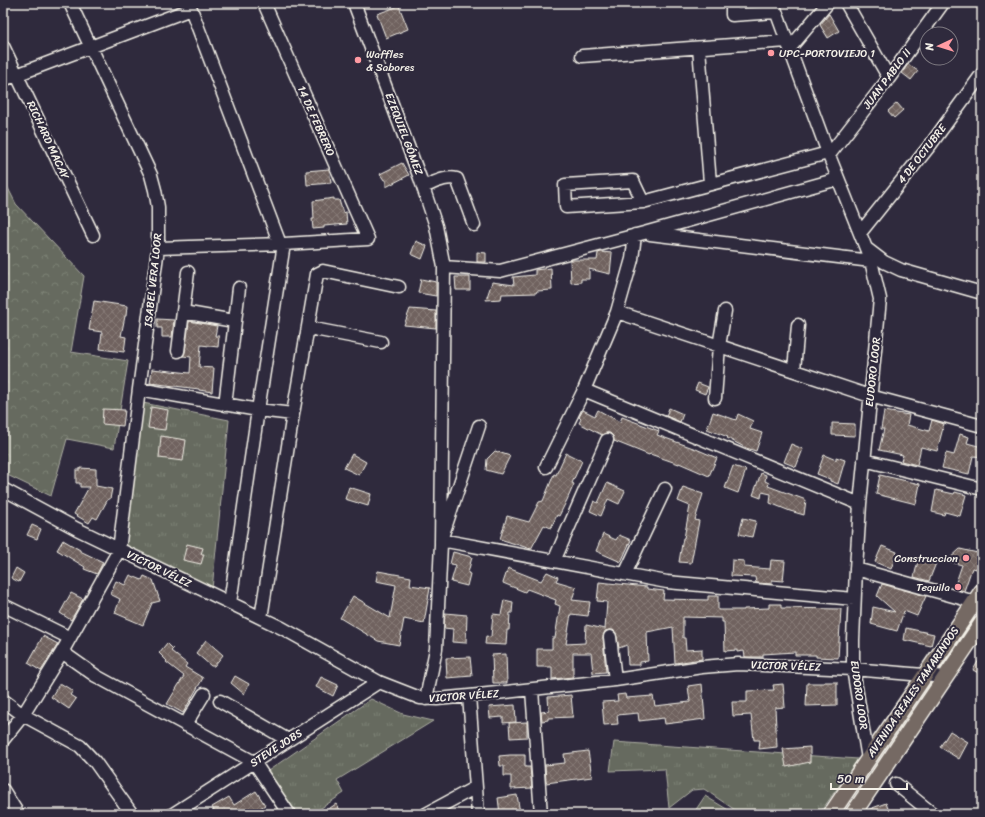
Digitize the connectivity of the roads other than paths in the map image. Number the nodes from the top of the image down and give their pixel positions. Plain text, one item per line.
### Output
1 (70, 3) edge
2 (264, 3) edge
3 (354, 3) edge
4 (732, 3) edge
5 (828, 3) edge
6 (846, 3) edge
7 (943, 3) edge
8 (775, 7) edge
9 (788, 44) junction
10 (3, 46) edge
11 (91, 47) junction
12 (699, 48) junction
13 (582, 56) dead end
14 (982, 74) edge
15 (17, 75) junction
16 (889, 78) junction
17 (3, 80) edge
18 (829, 154) junction
19 (838, 179) junction
20 (710, 183) junction
21 (423, 187) junction
22 (643, 202) junction
23 (474, 225) dead end
24 (639, 234) junction
25 (860, 234) junction
26 (93, 235) dead end
27 (282, 244) junction
28 (158, 248) junction
29 (866, 248) junction
30 (871, 260) junction
31 (444, 267) junction
32 (901, 270) junction
33 (188, 272) dead end
34 (399, 287) dead end
35 (239, 288) dead end
36 (982, 293) edge
37 (880, 299) junction
38 (724, 311) dead end
39 (183, 312) junction
40 (619, 312) junction
41 (234, 321) junction
42 (798, 325) dead end
43 (309, 328) junction
44 (380, 342) dead end
45 (719, 346) junction
46 (178, 351) dead end
47 (794, 370) junction
48 (138, 390) junction
49 (584, 390) junction
50 (870, 396) junction
51 (715, 398) dead end
52 (225, 405) junction
53 (258, 410) junction
54 (293, 414) junction
55 (479, 426) dead end
56 (982, 426) edge
57 (606, 440) dead end
58 (864, 460) junction
59 (546, 467) dead end
60 (3, 489) edge
61 (665, 489) dead end
62 (982, 489) edge
63 (860, 504) junction
64 (441, 540) junction
65 (120, 550) junction
66 (554, 561) junction
67 (856, 569) junction
68 (625, 574) junction
69 (978, 596) edge
70 (854, 599) junction
71 (230, 603) junction
72 (3, 605) edge
73 (261, 618) junction
74 (982, 623) edge
75 (70, 638) junction
76 (610, 638) dead end
77 (62, 652) junction
78 (853, 669) junction
79 (925, 675) junction
80 (946, 677) junction
81 (615, 680) junction
82 (379, 682) junction
83 (532, 690) junction
84 (204, 694) dead end
85 (469, 696) junction
86 (426, 699) junction
87 (3, 700) edge
88 (220, 701) dead end
89 (23, 715) junction
90 (185, 725) junction
91 (3, 740) edge
92 (288, 740) junction
93 (868, 759) junction
94 (254, 762) junction
95 (896, 784) dead end
96 (476, 787) junction
97 (3, 790) edge
98 (18, 814) edge
99 (132, 814) edge
100 (173, 814) edge
101 (289, 814) edge
102 (426, 814) edge
103 (478, 814) edge
104 (541, 814) edge
105 (831, 814) edge
106 (853, 814) edge
107 (934, 814) edge

1 - 11 street, ISABEL VERA LOOR
2 - 27 street, 14 DE FEBRERO
3 - 21 street, EZEQUIEL GÓMEZ
4 - 8 street
5 - 9 street
6 - 16 street
7 - 16 street, JUAN PABLO II
8 - 9 street, EUDORO LOOR
9 - 12 street
9 - 18 street, EUDORO LOOR
10 - 15 street, RICHARD MACAY
11 - 15 street
11 - 27 street
11 - 28 street, ISABEL VERA LOOR
12 - 13 street
12 - 20 street
14 - 25 street, 4 DE OCTUBRE
15 - 17 street
15 - 26 street, RICHARD MACAY
16 - 18 street, JUAN PABLO II
18 - 19 street, EUDORO LOOR
18 - 20 street
19 - 24 street
19 - 25 street, EUDORO LOOR
20 - 22 street
21 - 23 street
21 - 31 street, EZEQUIEL GÓMEZ
22 - 22 street
24 - 30 street
24 - 31 street
24 - 40 street
25 - 29 street, EUDORO LOOR
27 - 28 street
27 - 53 street
28 - 48 street, ISABEL VERA LOOR
29 - 30 street, EUDORO LOOR
29 - 32 street
30 - 37 street, EUDORO LOOR
31 - 64 street, EZEQUIEL GÓMEZ
32 - 36 street
32 - 37 street
33 - 39 street
34 - 43 street
35 - 41 street
37 - 50 street, EUDORO LOOR
38 - 45 street
39 - 41 street
39 - 46 street
40 - 45 street
40 - 49 street
41 - 52 street
42 - 47 street
43 - 44 street
43 - 54 street
45 - 47 street
45 - 51 street
47 - 50 street
48 - 52 street
48 - 65 street, ISABEL VERA LOOR
49 - 59 street
49 - 63 street
50 - 56 street
50 - 58 street, EUDORO LOOR
52 - 53 street
53 - 54 street
53 - 71 street
54 - 73 street
55 - 64 street
57 - 66 street
58 - 62 street
58 - 63 street, EUDORO LOOR
60 - 65 street, VICTOR VÉLEZ
61 - 68 street
63 - 67 street, EUDORO LOOR
64 - 66 street
64 - 86 street
65 - 71 street, VICTOR VÉLEZ
65 - 75 street
66 - 68 street
67 - 69 street
67 - 70 street, EUDORO LOOR
68 - 70 street
69 - 79 main road, AVENIDA REALES TAMARINDOS
70 - 78 street, EUDORO LOOR
71 - 73 street, VICTOR VÉLEZ
72 - 75 street
73 - 82 street, VICTOR VÉLEZ
74 - 80 main road, AVENIDA REALES TAMARINDOS
75 - 77 street
76 - 81 street
77 - 89 street
77 - 90 street
78 - 79 street, VICTOR VÉLEZ
78 - 81 street, VICTOR VÉLEZ
78 - 93 street, EUDORO LOOR
79 - 80 street, VICTOR VÉLEZ
79 - 93 main road, AVENIDA REALES TAMARINDOS
80 - 106 main road, AVENIDA REALES TAMARINDOS
81 - 83 street, VICTOR VÉLEZ
82 - 86 street, VICTOR VÉLEZ
82 - 92 street, STEVE JOBS
83 - 85 street, VICTOR VÉLEZ
83 - 104 street
84 - 90 street
85 - 86 street, VICTOR VÉLEZ
85 - 96 street
87 - 89 street
88 - 92 street
89 - 91 street
89 - 99 street
90 - 94 street
92 - 94 street, STEVE JOBS
93 - 105 main road, AVENIDA REALES TAMARINDOS
94 - 100 street, STEVE JOBS
94 - 101 street
95 - 107 street
96 - 102 street
96 - 103 street
97 - 98 street

